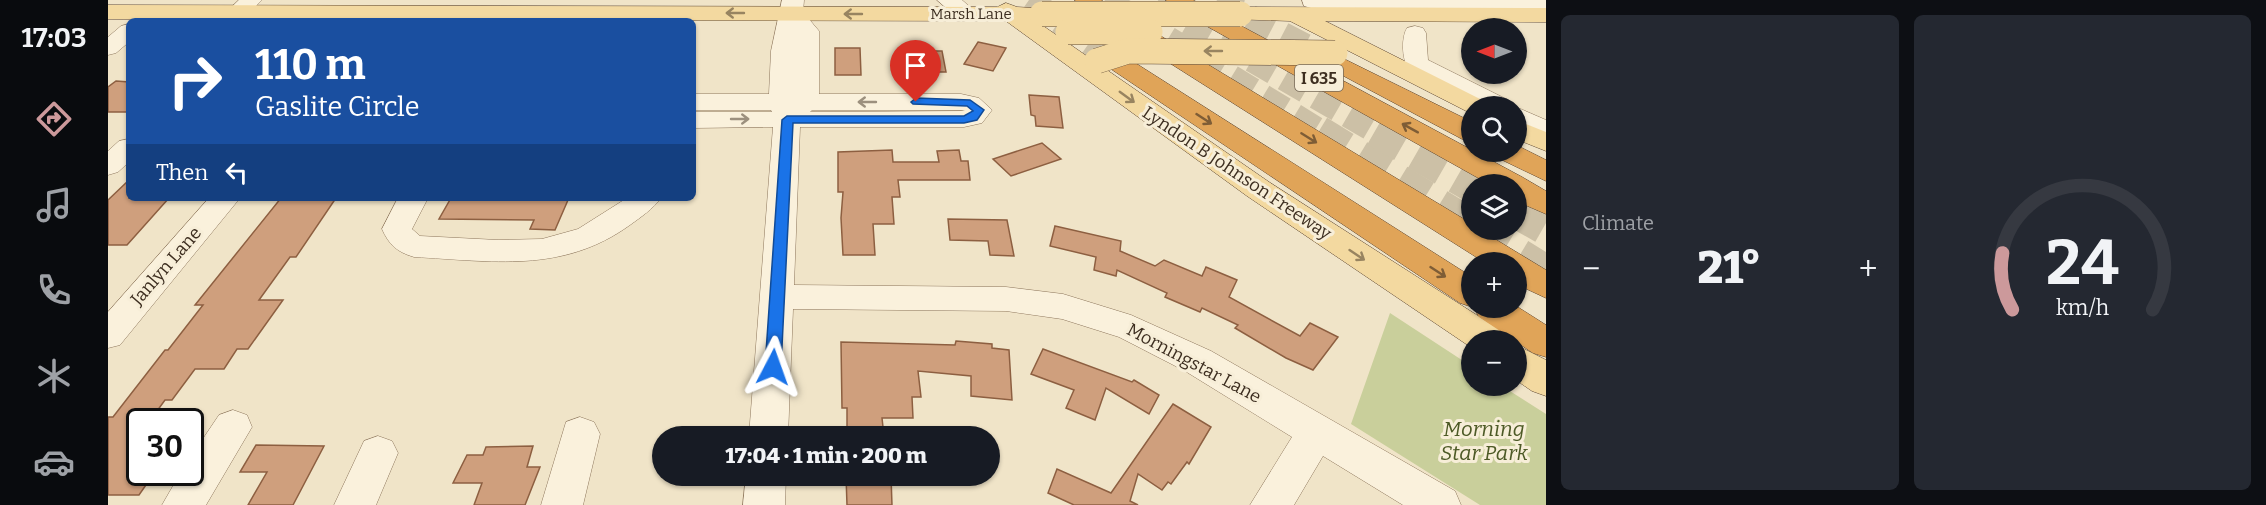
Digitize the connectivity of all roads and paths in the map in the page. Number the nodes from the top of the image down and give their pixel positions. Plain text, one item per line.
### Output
1 (948, 0) edge
2 (1086, 0) edge
3 (1177, 0) edge
4 (1265, 0) edge
5 (1546, 4) edge
6 (1304, 5) edge
7 (1001, 7) edge
8 (239, 11) edge
9 (108, 12) edge
10 (967, 14) junction
11 (1546, 15) edge
12 (148, 16) edge
13 (385, 17) edge
14 (507, 17) edge
15 (652, 18) edge
16 (696, 18) edge
17 (796, 19) edge
18 (1039, 23) junction
19 (108, 28) edge
20 (126, 30) edge
21 (696, 31) edge
22 (126, 33) edge
23 (1415, 33) junction
24 (1461, 33) edge
25 (1527, 33) edge
26 (1546, 33) edge
27 (1332, 40) junction
28 (108, 48) edge
29 (1105, 67) junction
30 (1481, 96) edge
31 (1461, 100) edge
32 (696, 102) edge
33 (791, 107) junction
34 (696, 120) edge
35 (1527, 120) edge
36 (1461, 126) edge
37 (1546, 130) edge
38 (1527, 134) edge
39 (1546, 144) edge
40 (126, 150) edge
41 (1527, 162) edge
42 (108, 166) edge
43 (1546, 172) edge
44 (1493, 174) edge
45 (1527, 194) edge
46 (222, 201) edge
47 (411, 201) edge
48 (642, 201) edge
49 (1546, 204) edge
50 (1492, 252) edge
51 (1527, 275) edge
52 (1546, 286) edge
53 (1461, 287) edge
54 (778, 297) junction
55 (1507, 318) edge
56 (1472, 330) edge
57 (108, 335) edge
58 (1546, 343) edge
59 (1527, 367) edge
60 (1546, 380) edge
61 (769, 426) edge
62 (233, 427) dead end
63 (1317, 432) junction
64 (580, 434) dead end
65 (378, 453) dead end
66 (765, 486) edge
67 (183, 505) edge
68 (355, 505) edge
69 (562, 505) edge
70 (764, 505) edge
71 (1270, 505) edge
72 (1440, 505) edge

1 - 10 street
2 -> 50 highway
44 -> 3 highway, I 635
4 - 6 main road
5 - 6 street
6 - 18 main road, Marsh Lane, bridge
6 - 27 main road
7 - 10 main road, Marsh Lane
7 - 18 main road, Lyndon B Johnson Freeway
8 - 12 main road, Marsh Lane
8 - 13 main road, Marsh Lane
9 - 12 main road, Marsh Lane
10 -> 17 main road, Marsh Lane
11 - 27 main road, Marsh Lane
13 - 14 main road, Marsh Lane
15 -> 14 main road, Marsh Lane
17 -> 16 main road, Marsh Lane
17 - 18 main road, Marsh Lane
17 - 21 main road, Marsh Lane
17 - 33 street
18 - 27 main road, Marsh Lane, bridge
18 - 29 main road, Lyndon B Johnson Freeway
19 - 20 main road
22 - 28 street
23 - 24 main road, Marsh Lane
23 - 27 main road, Marsh Lane
23 - 30 street
25 - 26 main road
27 -> 29 main road, bridge
27 - 31 main road
27 - 36 highway
29 -> 53 highway
29 -> 56 main road, Lyndon B Johnson Freeway
32 - 33 street
33 -> 33 street
34 -> 33 street
33 - 54 street
35 - 37 street
38 - 39 main road
40 - 42 street
41 - 43 highway
45 - 49 highway
46 - 57 street, Janlyn Lane
47 - 48 street
51 - 52 highway
54 - 61 street
54 - 63 street, Morningstar Lane
55 - 58 highway
59 - 60 main road
62 - 67 street
63 - 71 street
63 - 72 street, Morningstar Lane
64 - 69 street
65 - 68 street
66 - 70 street

